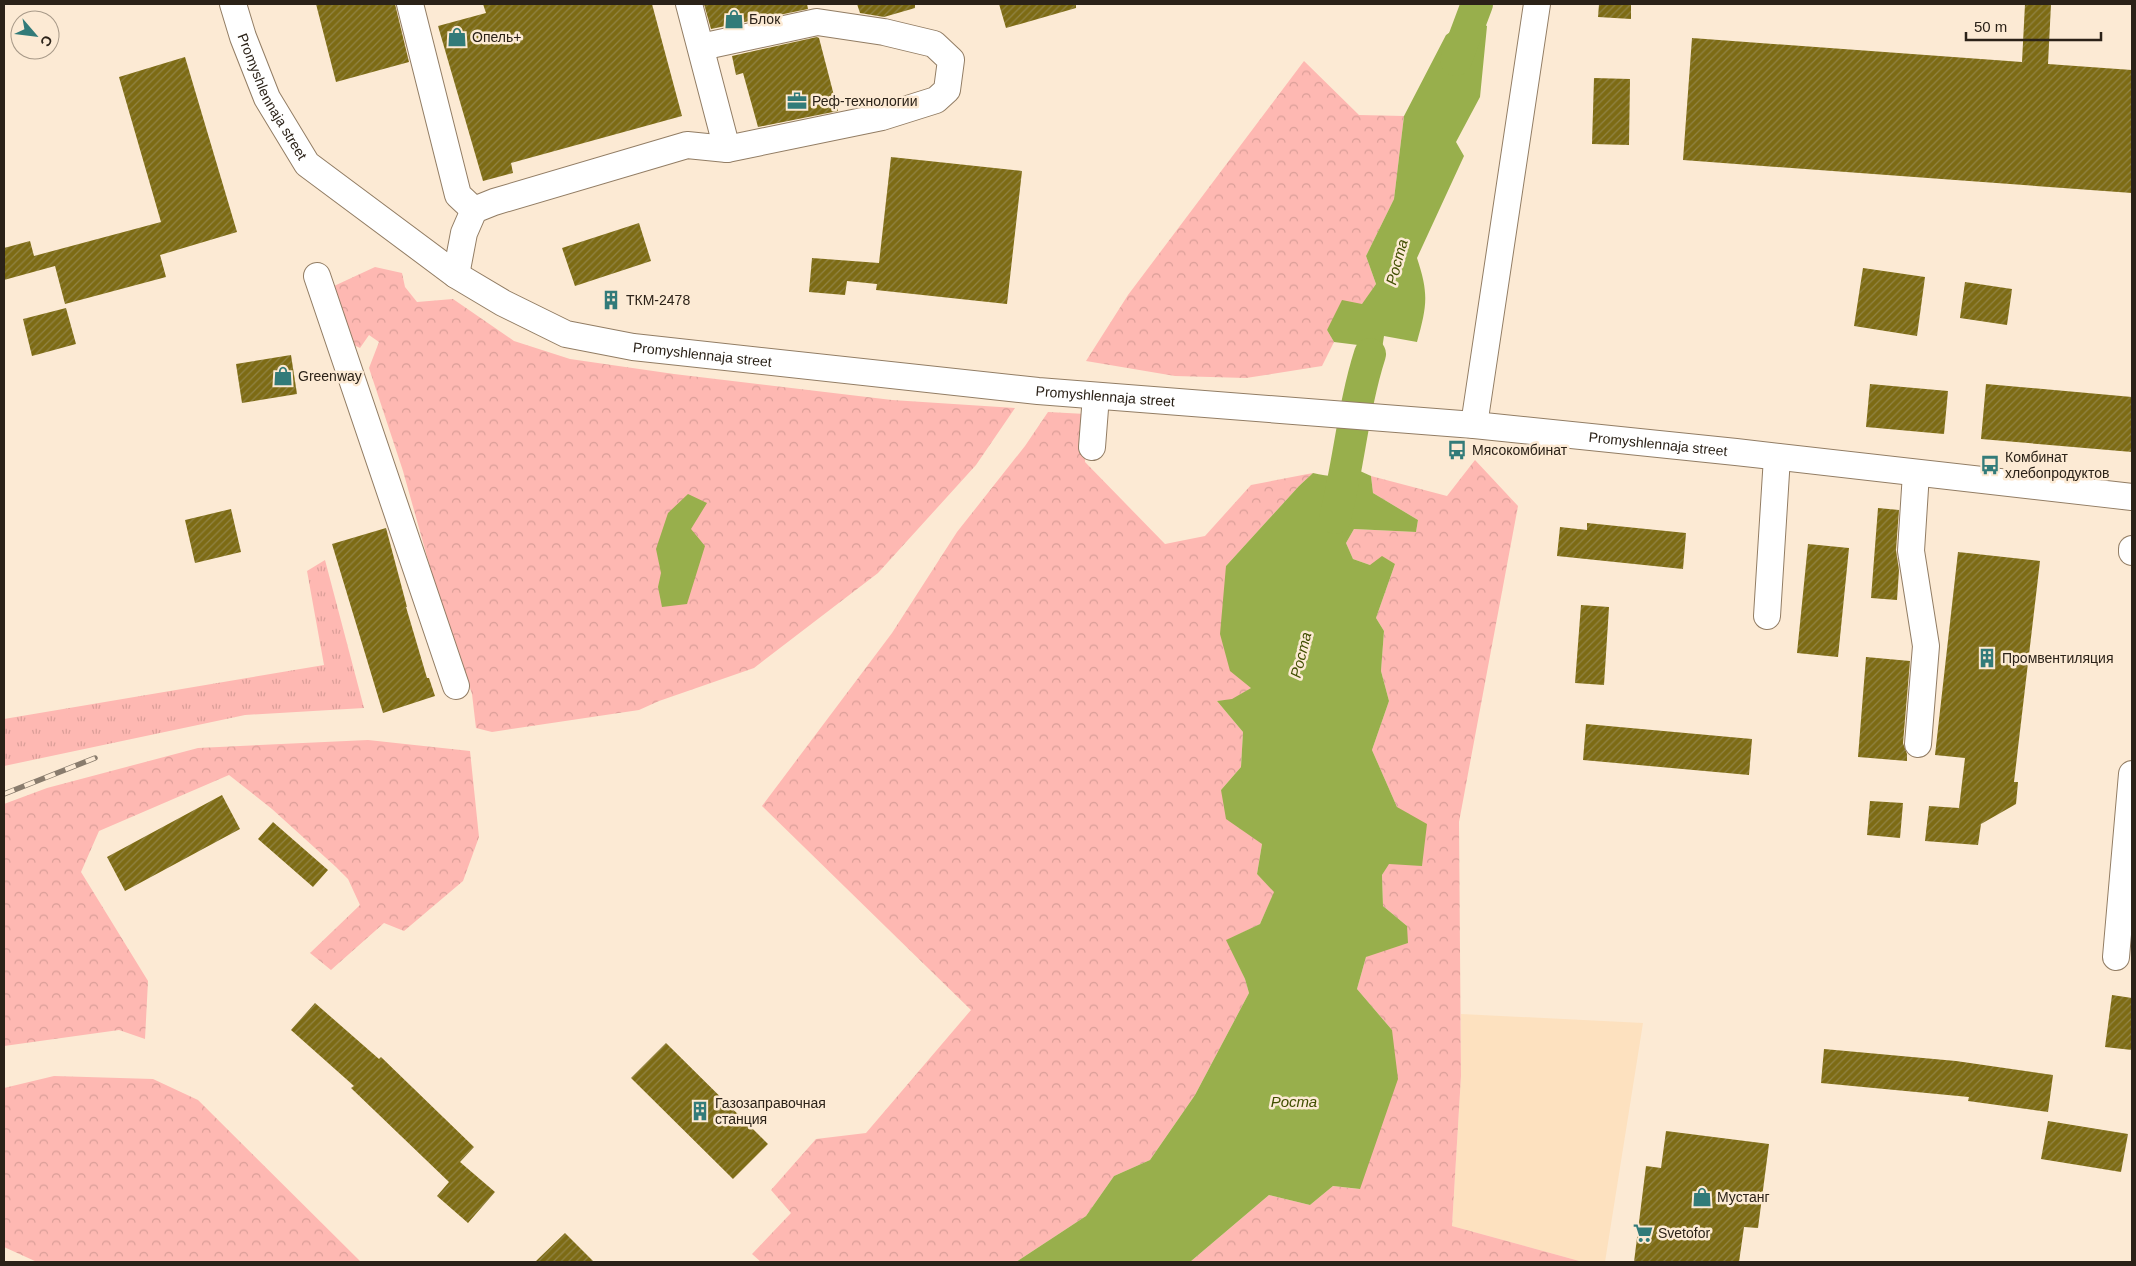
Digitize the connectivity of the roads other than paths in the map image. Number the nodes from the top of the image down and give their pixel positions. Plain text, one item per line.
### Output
1 (233, 4) edge
2 (410, 4) edge
3 (689, 4) edge
4 (1537, 4) edge
5 (701, 47) junction
6 (727, 149) junction
7 (474, 210) junction
8 (317, 276) dead end
9 (456, 276) junction
10 (1096, 396) junction
11 (1474, 425) junction
12 (1092, 447) dead end
13 (1777, 457) junction
14 (1916, 473) junction
15 (2132, 497) edge
16 (1767, 616) dead end
17 (456, 686) dead end
18 (1918, 744) dead end
19 (2132, 774) edge
20 (2116, 957) dead end

1 - 9 street, Promyshlennaja street
2 - 7 street
3 - 5 street
4 - 11 street
5 - 6 street
5 - 6 street
6 - 7 street
7 - 9 street
8 - 17 street
9 - 10 street, Promyshlennaja street
10 - 11 street, Promyshlennaja street
10 - 12 street
11 - 13 street, Promyshlennaja street
13 - 14 street, Promyshlennaja street
13 - 16 street
14 - 15 street, Promyshlennaja street
14 - 18 street
19 - 20 street

